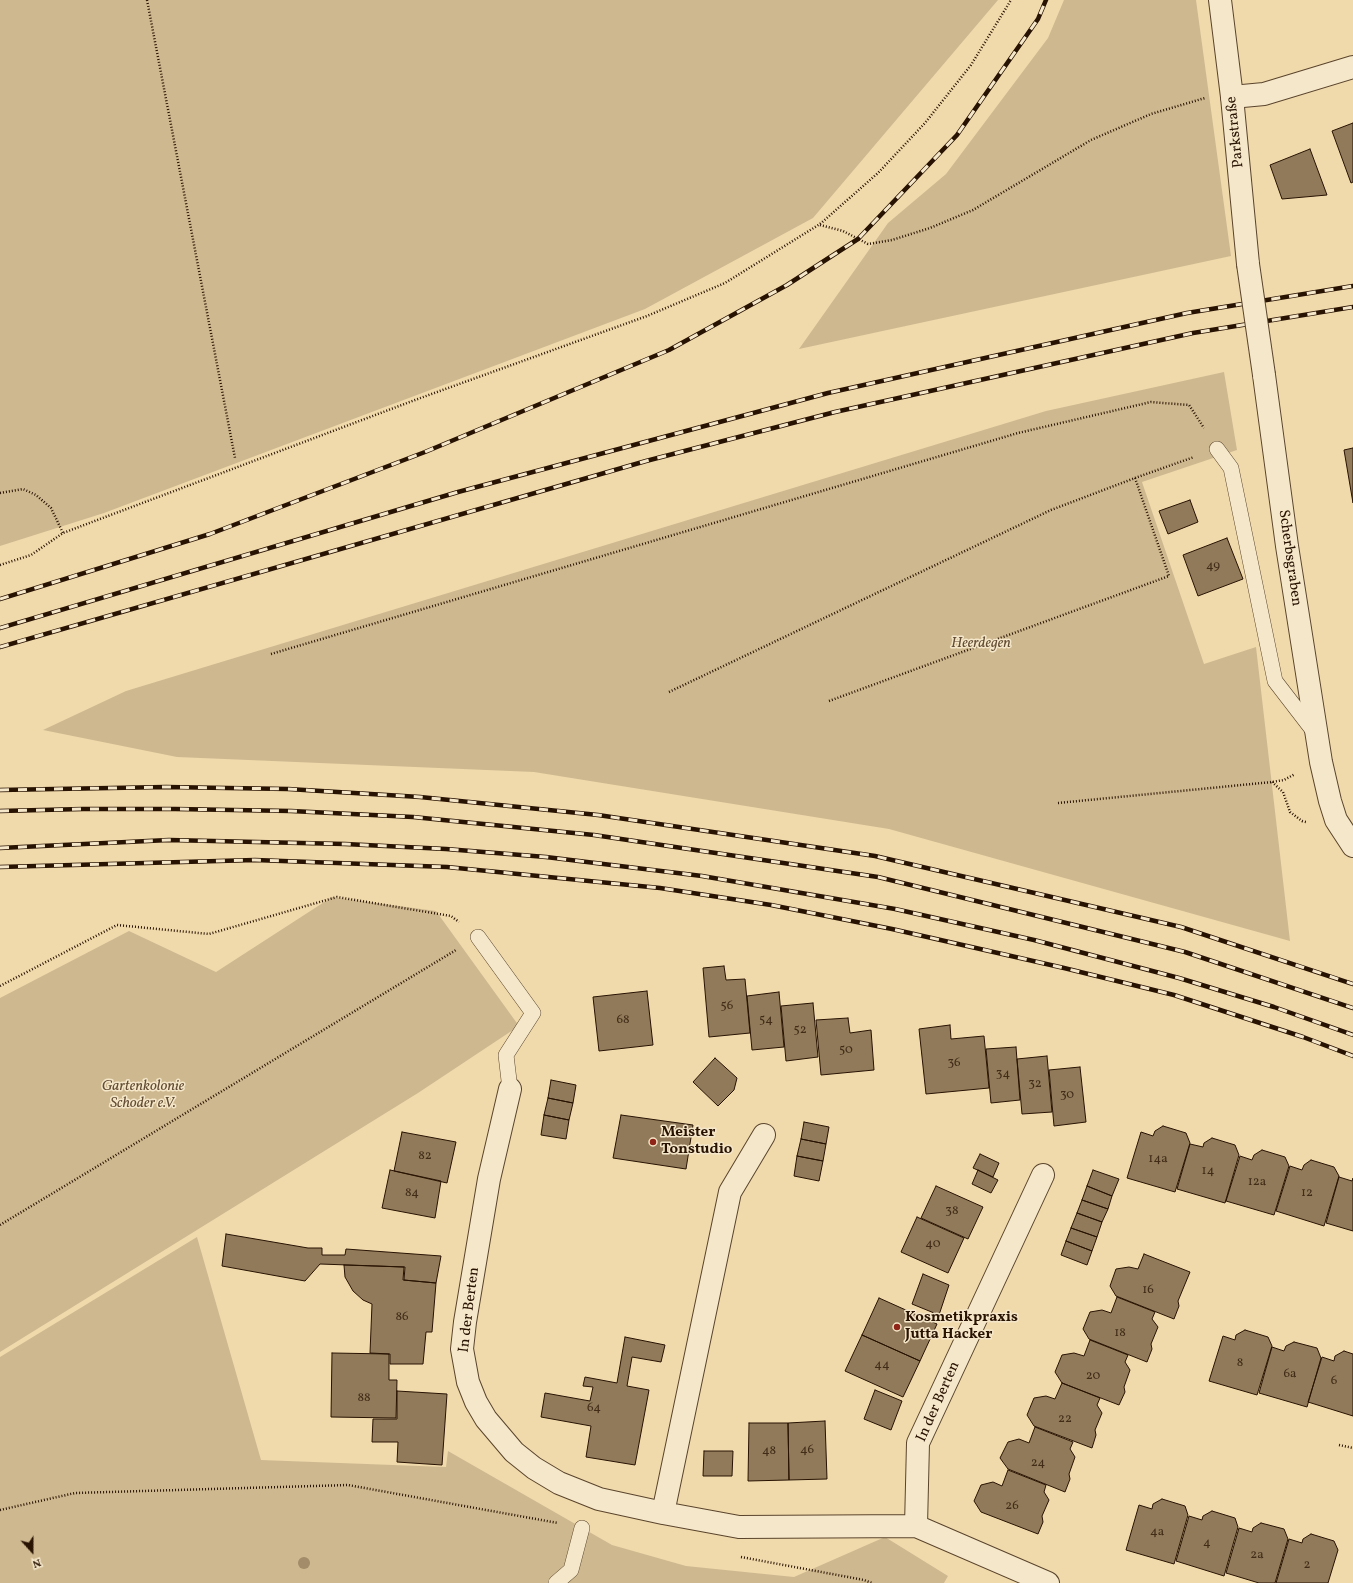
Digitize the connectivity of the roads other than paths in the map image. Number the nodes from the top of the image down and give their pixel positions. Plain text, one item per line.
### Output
1 (1220, 0) edge
2 (1353, 67) edge
3 (1232, 97) junction
4 (1248, 264) joint
5 (1217, 448) road end
6 (1317, 736) junction
7 (1353, 846) edge
8 (478, 936) road end
9 (510, 1089) joint
10 (764, 1135) dead end
11 (1042, 1175) dead end
12 (663, 1513) junction
13 (916, 1526) junction
14 (582, 1528) road end
15 (556, 1583) edge
16 (1048, 1583) edge

1 - 3 street, Parkstraße
2 - 3 street
3 - 4 street, Parkstraße
4 - 6 street, Scherbsgraben, bridge
5 - 6 lane
6 - 7 street, Scherbsgraben
8 - 9 lane
9 - 12 street, In der Berten
10 - 12 street
11 - 13 street, In der Berten
12 - 13 street, In der Berten
13 - 16 street, In der Berten
14 - 15 lane

